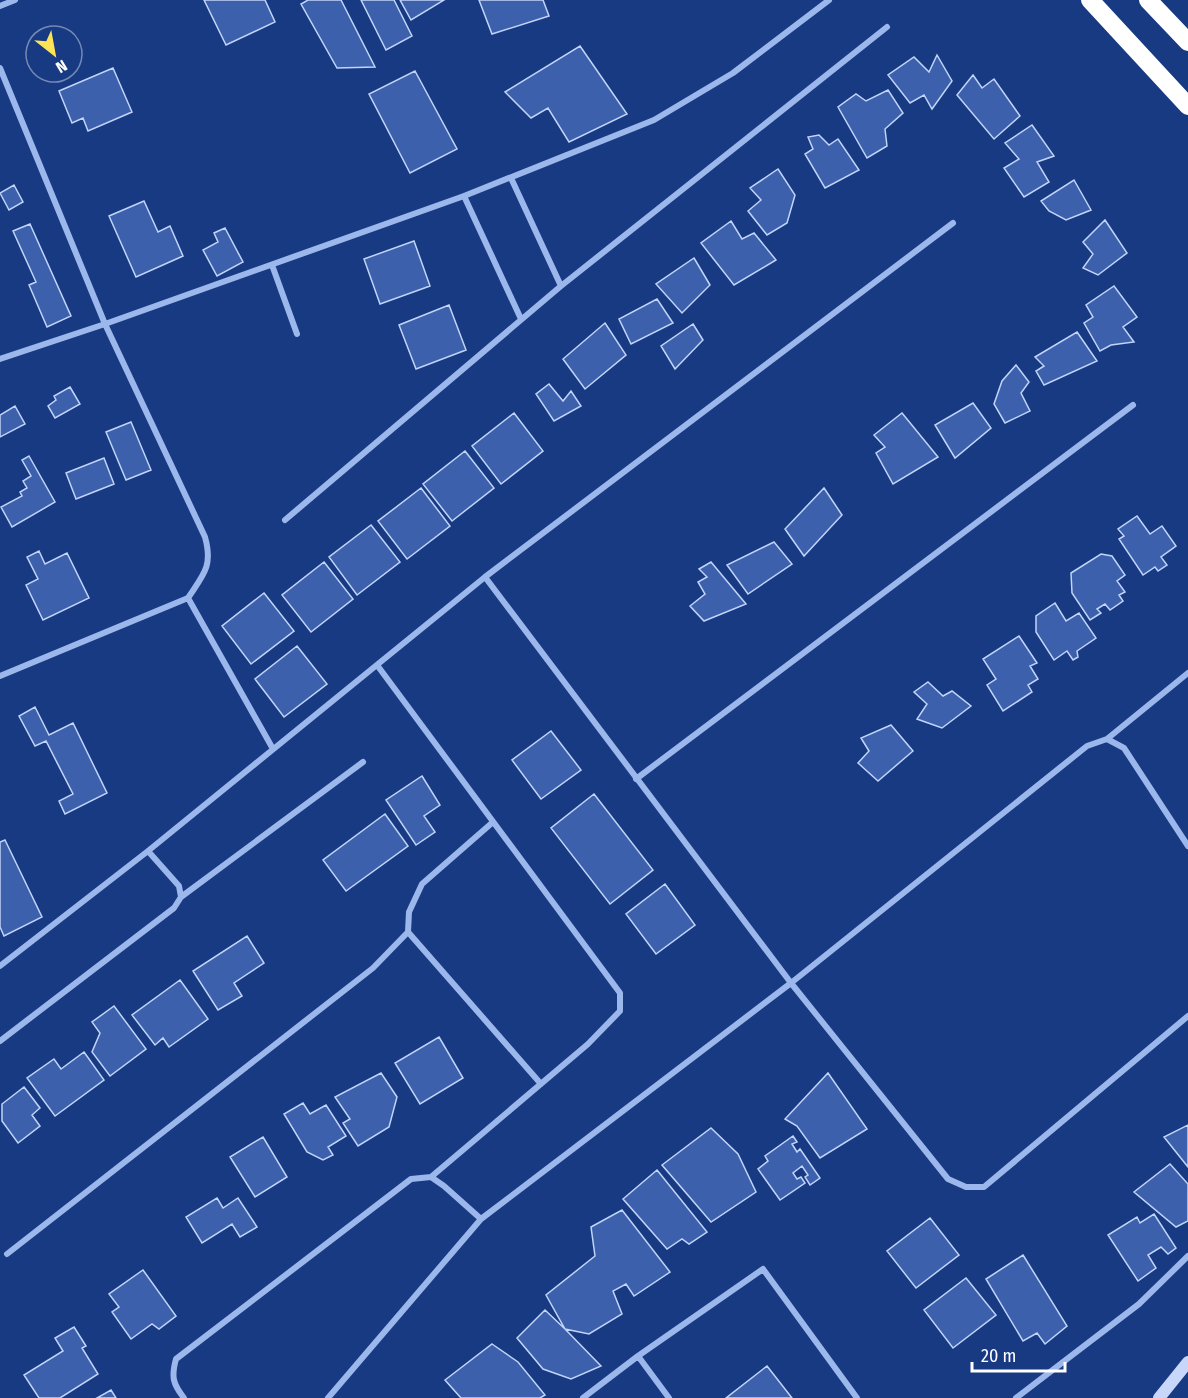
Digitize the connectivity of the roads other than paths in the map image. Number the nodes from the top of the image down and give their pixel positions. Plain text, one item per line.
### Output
1 (15, 0) edge
2 (829, 0) edge
3 (1090, 0) edge
4 (1148, 0) edge
5 (0, 6) edge
6 (887, 27) dead end
7 (1188, 42) edge
8 (0, 68) edge
9 (1188, 106) edge
10 (511, 178) junction
11 (464, 196) junction
12 (953, 223) dead end
13 (272, 265) junction
14 (561, 286) junction
15 (521, 319) junction
16 (105, 324) junction
17 (297, 334) dead end
18 (0, 359) edge
19 (1132, 405) dead end
20 (285, 520) dead end
21 (484, 577) junction
22 (188, 598) junction
23 (377, 665) junction
24 (1188, 673) edge
25 (0, 676) edge
26 (1107, 739) junction
27 (273, 749) junction
28 (363, 762) dead end
29 (636, 778) junction
30 (493, 822) junction
31 (1188, 846) edge
32 (148, 851) junction
33 (181, 897) junction
34 (408, 932) junction
35 (0, 966) edge
36 (791, 983) junction
37 (1188, 1016) edge
38 (0, 1041) edge
39 (542, 1084) junction
40 (431, 1177) junction
41 (481, 1219) junction
42 (7, 1254) dead end
43 (1188, 1256) edge
44 (638, 1356) junction
45 (1188, 1362) edge
46 (184, 1398) edge
47 (328, 1398) edge
48 (582, 1398) edge
49 (669, 1398) edge
50 (857, 1398) edge
51 (1016, 1398) edge
52 (1159, 1398) edge

1 - 5 street
2 - 10 street
3 - 9 highway
4 - 7 highway
6 - 14 street
8 - 16 street
10 - 11 street
10 - 14 street
11 - 13 street
11 - 15 street
12 - 21 street
13 - 16 street
13 - 17 street
14 - 15 street
15 - 20 street
16 - 18 street
16 - 22 street
19 - 29 street
21 - 23 street
21 - 29 street
22 - 25 street
22 - 27 street
23 - 27 street
23 - 30 street
24 - 26 street
26 - 31 street
26 - 36 street
27 - 32 street
28 - 33 street
29 - 36 street
30 - 34 street
30 - 39 street
32 - 33 street
32 - 35 street
33 - 38 street
34 - 39 street
34 - 42 street
36 - 37 street
36 - 41 street
39 - 40 street
40 - 41 street
40 - 46 street
41 - 47 street
43 - 51 street
44 - 48 street
44 - 49 street
44 - 50 street
45 - 52 street

